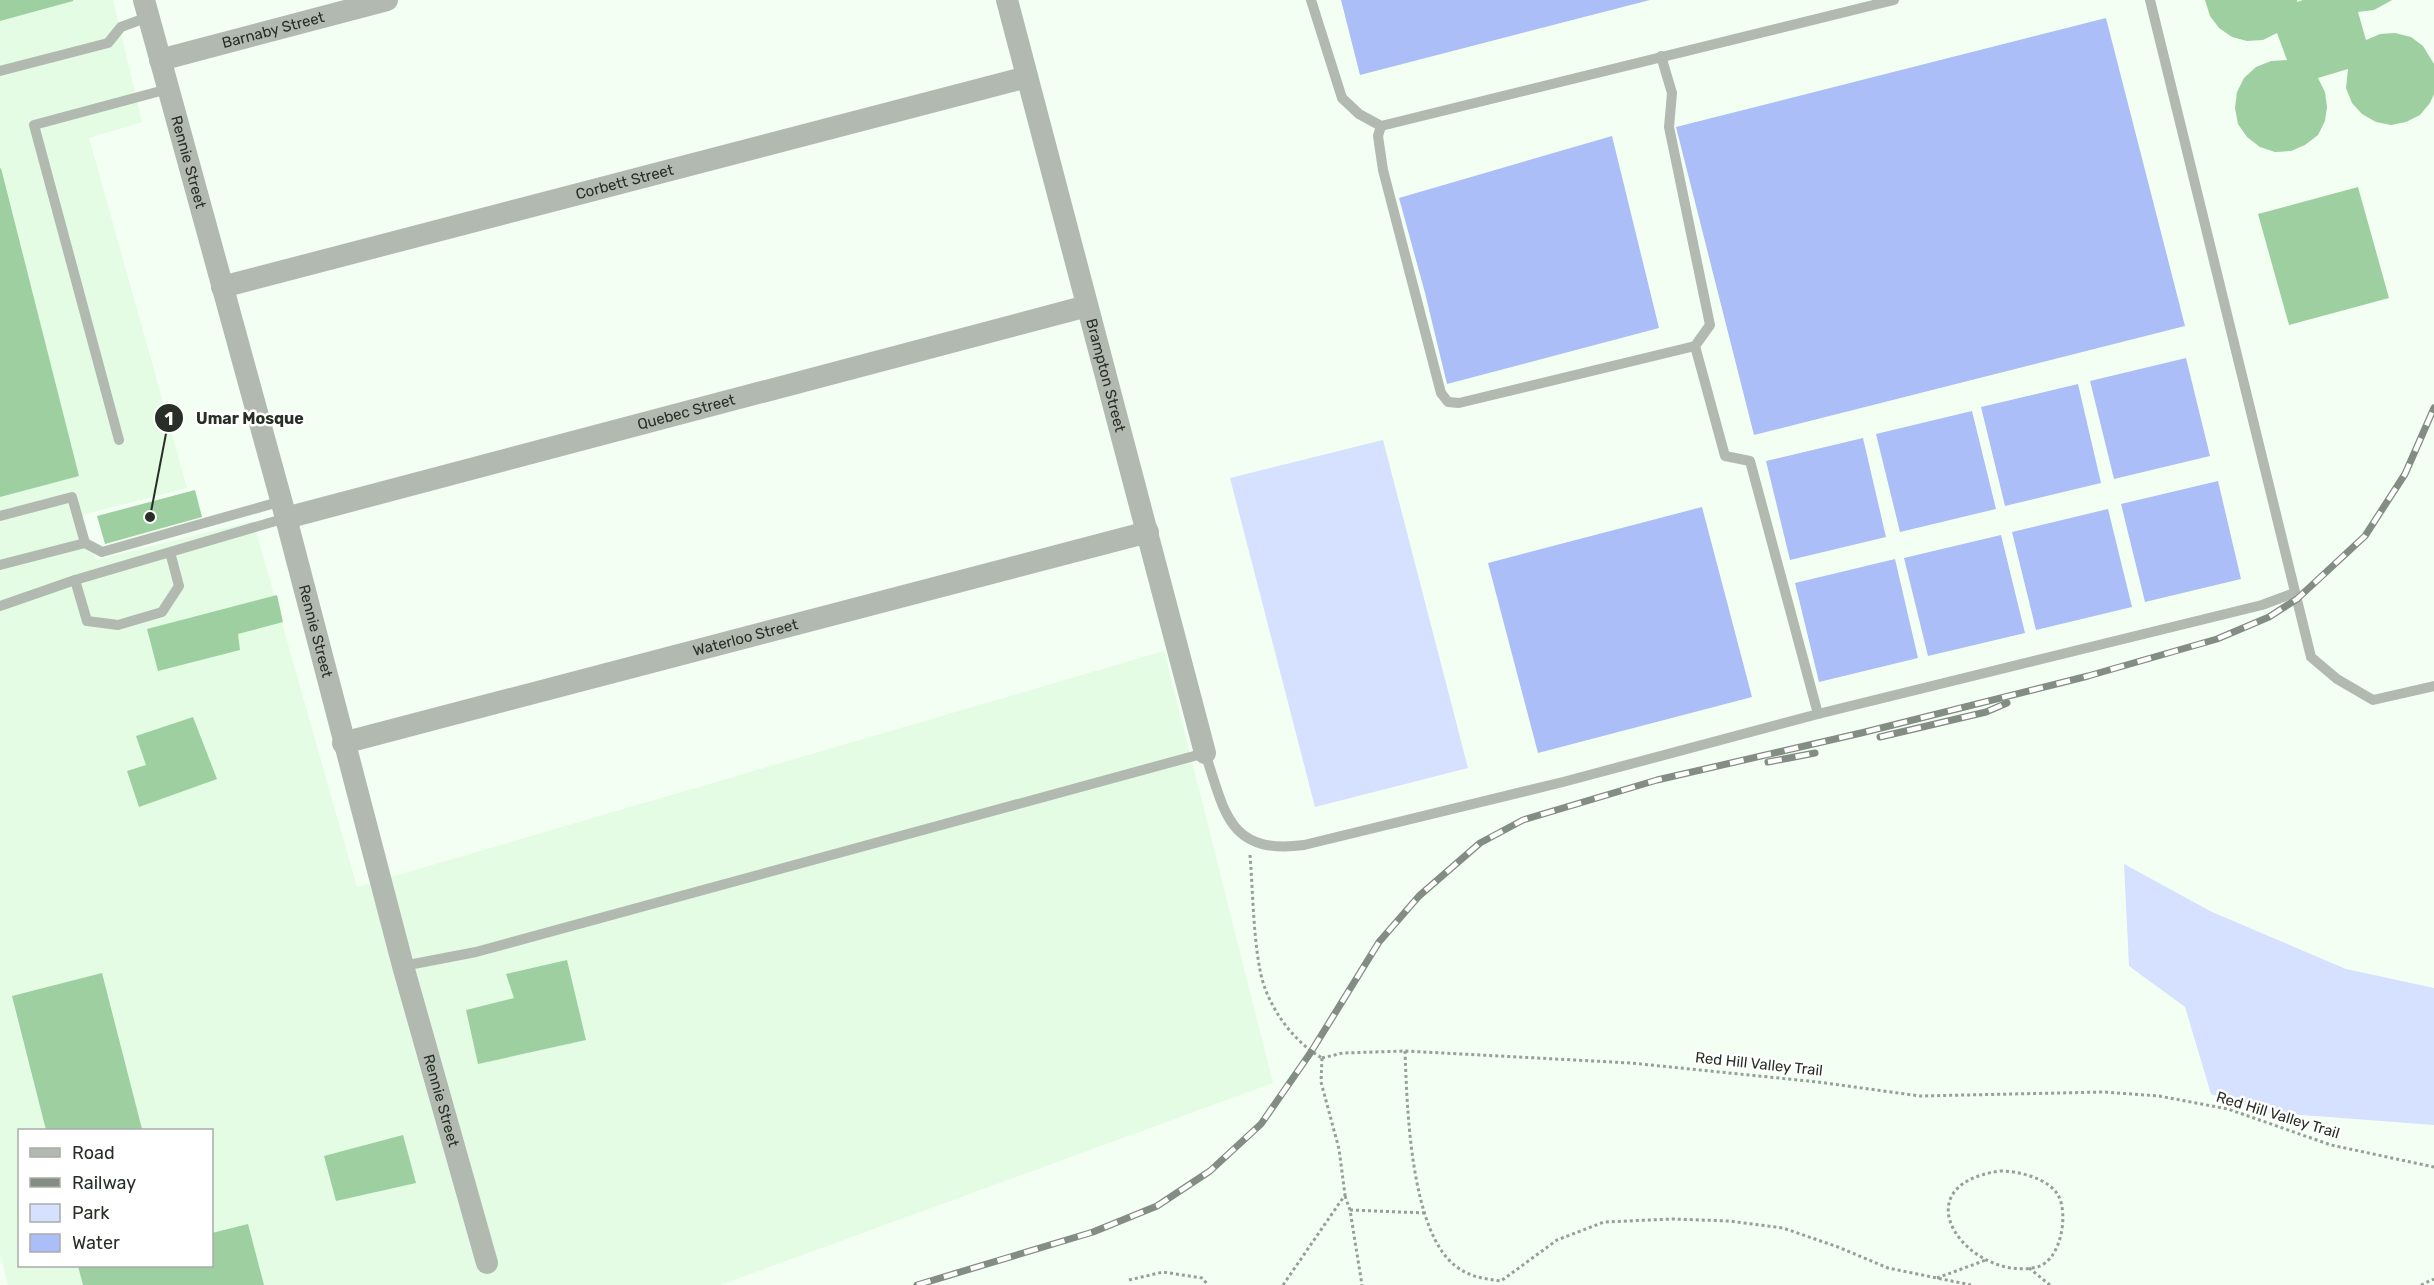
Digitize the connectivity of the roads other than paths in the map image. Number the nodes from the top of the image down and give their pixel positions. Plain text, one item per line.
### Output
1 (387, 0) edge
2 (1007, 0) edge
3 (1311, 0) edge
4 (1894, 0) edge
5 (2150, 0) edge
6 (146, 9) edge
7 (1661, 56) junction
8 (160, 60) junction
9 (0, 71) edge
10 (1027, 77) junction
11 (168, 89) junction
12 (1382, 126) junction
13 (222, 287) junction
14 (1087, 306) junction
15 (1695, 346) junction
16 (119, 440) dead end
17 (284, 510) junction
18 (0, 516) edge
19 (1148, 532) junction
20 (84, 543) junction
21 (170, 552) junction
22 (0, 565) edge
23 (75, 580) junction
24 (2294, 593) junction
25 (0, 606) edge
26 (2434, 686) edge
27 (1818, 714) junction
28 (343, 743) junction
29 (1205, 753) junction
30 (403, 966) junction
31 (487, 1263) dead end

1 - 8 street, Barnaby Street
2 - 10 street, Brampton Street
3 - 12 lane
4 - 7 lane
5 - 24 lane
6 - 8 street, Rennie Street
6 - 9 lane
7 - 12 lane
7 - 15 lane
8 - 11 street, Rennie Street
10 - 13 street, Corbett Street
10 - 14 street, Brampton Street
11 - 13 street, Rennie Street
11 - 16 lane
12 - 15 lane
13 - 17 street, Rennie Street
14 - 17 street, Quebec Street
14 - 19 street, Brampton Street
15 - 27 lane
17 - 20 lane
17 - 21 lane
17 - 28 street, Rennie Street
18 - 20 lane
19 - 28 street, Waterloo Street
19 - 29 street, Brampton Street
20 - 22 lane
21 - 23 lane
21 - 23 lane
23 - 25 lane
24 - 26 lane
24 - 27 lane
27 - 29 lane
28 - 30 street, Rennie Street
29 - 30 lane
30 - 31 street, Rennie Street

